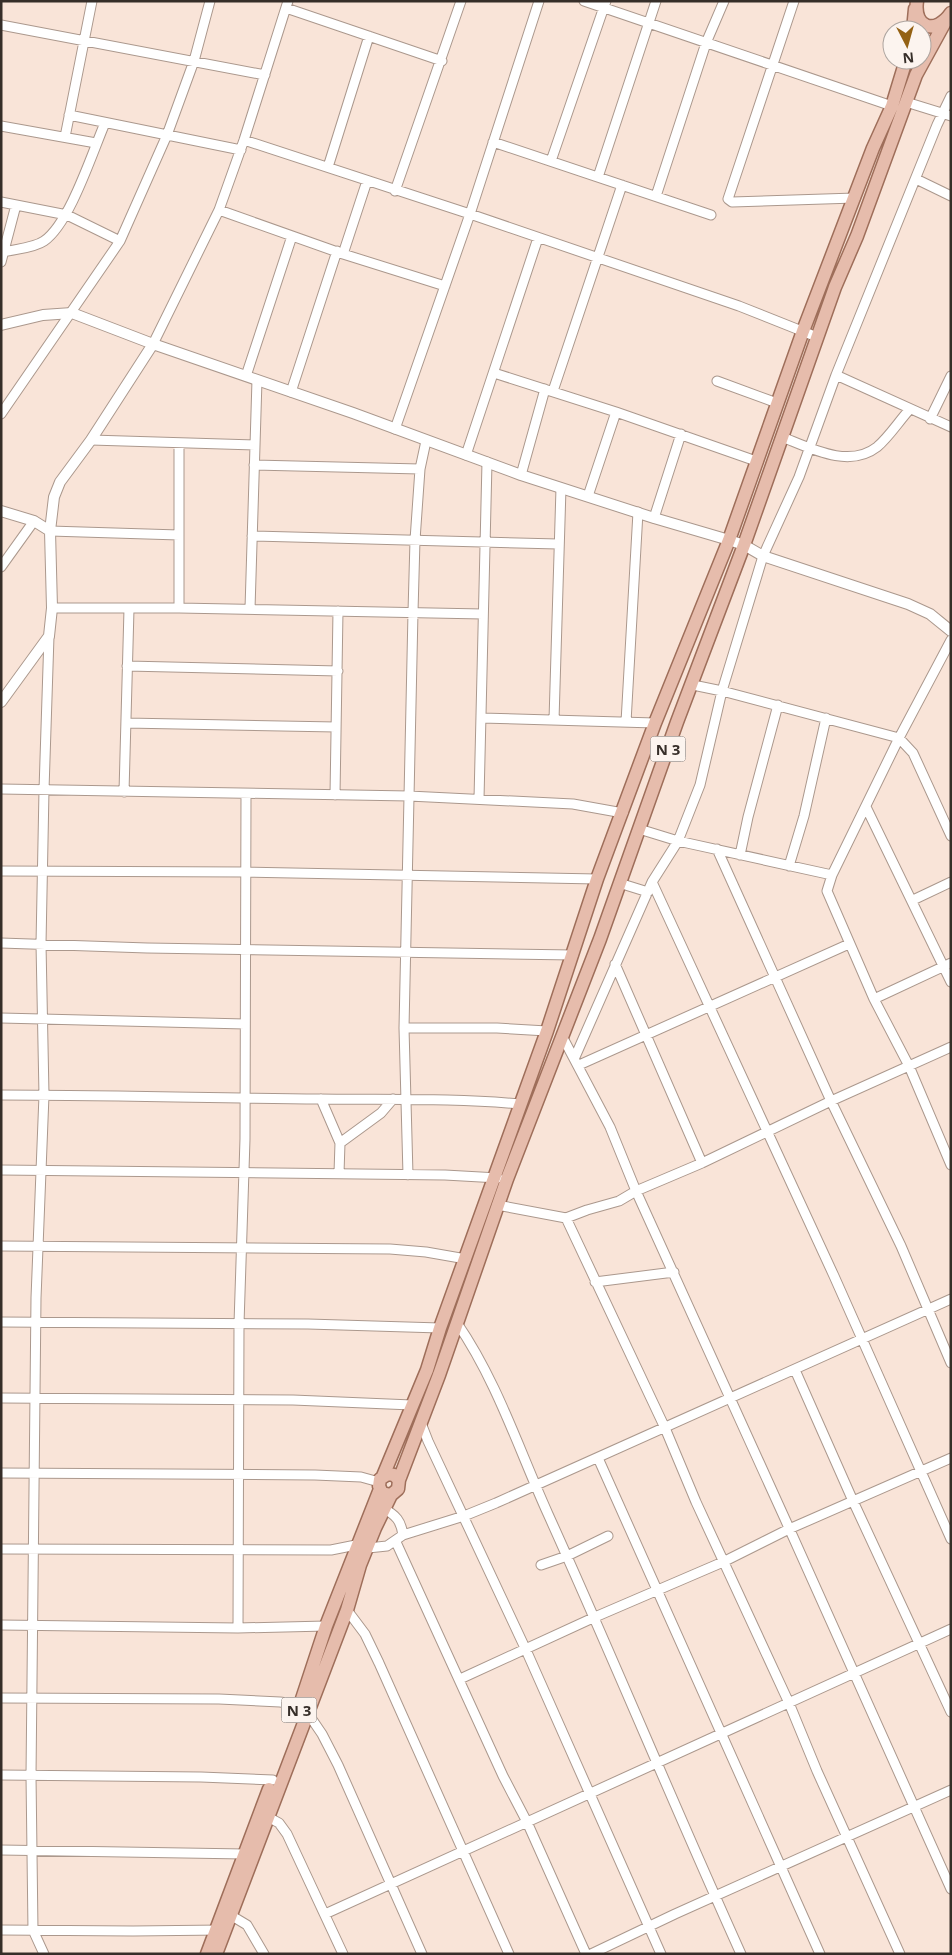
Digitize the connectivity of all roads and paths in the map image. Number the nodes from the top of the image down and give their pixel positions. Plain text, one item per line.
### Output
1 (92, 1) edge
2 (210, 1) edge
3 (461, 1) edge
4 (539, 1) edge
5 (584, 1) edge
6 (656, 1) edge
7 (724, 1) edge
8 (794, 1) edge
9 (604, 4) edge
10 (915, 4) edge
11 (287, 5) edge
12 (948, 19) edge
13 (914, 20) edge
14 (648, 23) junction
15 (1, 25) edge
16 (369, 36) junction
17 (84, 42) junction
18 (706, 43) junction
19 (442, 61) junction
20 (194, 62) junction
21 (771, 66) junction
22 (903, 70) edge
23 (265, 75) junction
24 (951, 96) edge
25 (906, 102) junction
26 (892, 106) junction
27 (69, 115) junction
28 (946, 115) edge
29 (105, 123) junction
30 (1, 126) edge
31 (167, 135) junction
32 (65, 137) junction
33 (244, 140) junction
34 (493, 142) junction
35 (96, 143) junction
36 (241, 150) junction
37 (551, 161) junction
38 (328, 167) junction
39 (598, 177) junction
40 (916, 179) junction
41 (367, 181) junction
42 (622, 185) junction
43 (395, 190) junction
44 (656, 196) junction
45 (951, 196) edge
46 (855, 198) junction
47 (1, 202) edge
48 (16, 205) junction
49 (219, 210) junction
50 (470, 214) junction
51 (66, 215) junction
52 (711, 215) dead end
53 (292, 236) junction
54 (538, 238) junction
55 (120, 241) junction
56 (4, 252) junction
57 (340, 252) junction
58 (597, 258) junction
59 (1, 262) edge
60 (445, 286) junction
61 (72, 313) junction
62 (1, 326) edge
63 (803, 332) junction
64 (818, 338) junction
65 (153, 344) junction
66 (494, 373) junction
67 (836, 375) junction
68 (246, 376) junction
69 (951, 376) edge
70 (257, 380) junction
71 (717, 381) dead end
72 (549, 390) junction
73 (291, 392) junction
74 (777, 403) junction
75 (910, 409) junction
76 (616, 412) junction
77 (1, 414) edge
78 (930, 419) junction
79 (951, 427) edge
80 (395, 429) junction
81 (681, 434) junction
82 (782, 437) junction
83 (91, 440) junction
84 (426, 441) junction
85 (179, 444) junction
86 (255, 445) junction
87 (809, 447) junction
88 (466, 455) junction
89 (756, 461) junction
90 (487, 462) junction
91 (254, 465) junction
92 (420, 469) junction
93 (521, 475) junction
94 (560, 488) junction
95 (588, 496) junction
96 (1, 510) edge
97 (638, 512) junction
98 (654, 518) junction
99 (34, 521) junction
100 (50, 531) junction
101 (179, 535) junction
102 (252, 536) junction
103 (415, 540) junction
104 (729, 540) junction
105 (485, 542) junction
106 (558, 544) junction
107 (744, 545) junction
108 (763, 556) junction
109 (1, 567) edge
110 (52, 608) junction
111 (179, 608) junction
112 (129, 609) junction
113 (250, 609) junction
114 (338, 611) junction
115 (413, 612) junction
116 (483, 614) junction
117 (951, 631) edge
118 (49, 636) junction
119 (951, 640) edge
120 (127, 666) junction
121 (338, 671) junction
122 (693, 685) junction
123 (722, 691) junction
124 (2, 699) edge
125 (778, 706) junction
126 (481, 718) junction
127 (826, 718) junction
128 (554, 720) junction
129 (626, 722) junction
130 (126, 723) junction
131 (655, 723) junction
132 (336, 728) junction
133 (898, 738) junction
134 (1, 789) edge
135 (44, 790) junction
136 (124, 792) junction
137 (246, 794) junction
138 (335, 795) junction
139 (409, 796) junction
140 (479, 799) junction
141 (866, 807) junction
142 (623, 813) junction
143 (639, 830) junction
144 (951, 836) edge
145 (678, 841) junction
146 (717, 849) junction
147 (740, 855) junction
148 (790, 866) junction
149 (1, 871) edge
150 (43, 872) junction
151 (246, 872) junction
152 (832, 875) junction
153 (408, 876) junction
154 (597, 879) junction
155 (652, 882) junction
156 (951, 882) edge
157 (618, 883) junction
158 (648, 892) junction
159 (913, 900) junction
160 (1, 943) edge
161 (41, 944) junction
162 (849, 944) junction
163 (245, 949) junction
164 (406, 952) junction
165 (573, 955) junction
166 (615, 964) junction
167 (947, 965) edge
168 (776, 977) junction
169 (951, 982) edge
170 (874, 999) junction
171 (710, 1007) junction
172 (1, 1018) edge
173 (43, 1019) junction
174 (245, 1024) junction
175 (404, 1028) junction
176 (547, 1031) junction
177 (562, 1036) junction
178 (646, 1036) junction
179 (951, 1047) edge
180 (577, 1061) junction
181 (909, 1066) junction
182 (1, 1095) edge
183 (44, 1095) junction
184 (244, 1098) junction
185 (407, 1098) junction
186 (321, 1099) junction
187 (394, 1099) junction
188 (831, 1101) junction
189 (520, 1104) junction
190 (766, 1132) junction
191 (340, 1143) junction
192 (702, 1163) junction
193 (951, 1165) edge
194 (1, 1170) edge
195 (40, 1170) junction
196 (244, 1174) junction
197 (339, 1174) junction
198 (408, 1175) junction
199 (494, 1177) junction
200 (507, 1179) junction
201 (636, 1191) junction
202 (497, 1206) junction
203 (566, 1218) junction
204 (1, 1246) edge
205 (38, 1246) junction
206 (241, 1248) junction
207 (466, 1259) junction
208 (674, 1272) junction
209 (595, 1282) junction
210 (951, 1299) edge
211 (928, 1309) junction
212 (1, 1322) edge
213 (36, 1323) junction
214 (456, 1323) junction
215 (239, 1324) junction
216 (440, 1328) junction
217 (862, 1339) junction
218 (951, 1363) edge
219 (795, 1370) junction
220 (1, 1398) edge
221 (35, 1398) junction
222 (731, 1398) junction
223 (239, 1399) junction
224 (412, 1405) junction
225 (422, 1423) junction
226 (665, 1428) junction
227 (598, 1458) junction
228 (951, 1458) edge
229 (921, 1471) junction
230 (1, 1473) edge
231 (33, 1474) junction
232 (238, 1475) junction
233 (399, 1480) junction
234 (380, 1482) junction
235 (535, 1486) junction
236 (391, 1495) junction
237 (853, 1501) junction
238 (384, 1509) junction
239 (464, 1516) junction
240 (789, 1529) junction
241 (403, 1535) junction
242 (608, 1536) dead end
243 (951, 1539) edge
244 (396, 1542) junction
245 (362, 1547) junction
246 (1, 1549) edge
247 (33, 1549) junction
248 (238, 1550) junction
249 (567, 1556) junction
250 (723, 1562) junction
251 (542, 1565) dead end
252 (657, 1591) junction
253 (347, 1610) junction
254 (595, 1617) junction
255 (1, 1625) edge
256 (33, 1626) junction
257 (326, 1626) junction
258 (238, 1628) junction
259 (951, 1630) edge
260 (919, 1643) junction
261 (526, 1650) junction
262 (854, 1673) junction
263 (460, 1680) junction
264 (33, 1697) junction
265 (1, 1698) edge
266 (789, 1702) junction
267 (304, 1709) junction
268 (951, 1712) edge
269 (722, 1735) junction
270 (656, 1764) junction
271 (1, 1775) edge
272 (31, 1776) junction
273 (273, 1780) junction
274 (951, 1790) edge
275 (590, 1794) junction
276 (913, 1807) junction
277 (268, 1817) junction
278 (527, 1822) junction
279 (847, 1835) junction
280 (1, 1850) edge
281 (32, 1850) junction
282 (462, 1851) junction
283 (245, 1854) junction
284 (781, 1866) junction
285 (390, 1884) junction
286 (951, 1889) edge
287 (714, 1897) junction
288 (227, 1913) junction
289 (325, 1914) junction
290 (649, 1927) junction
291 (1, 1930) edge
292 (33, 1930) junction
293 (220, 1930) junction
294 (44, 1954) edge
295 (207, 1954) edge
296 (216, 1954) edge
297 (264, 1954) edge
298 (343, 1954) edge
299 (422, 1954) edge
300 (509, 1954) edge
301 (586, 1954) edge
302 (591, 1954) edge
303 (661, 1954) edge
304 (741, 1954) edge
305 (820, 1954) edge
306 (900, 1954) edge

1 - 17 street
2 - 20 street
3 - 19 street
4 - 34 street
5 - 9 street
6 - 14 street
7 - 18 street
8 - 21 street
9 - 14 street
9 - 37 street
10 - 12 main road
10 - 13 main road
11 - 16 street
11 - 23 street
12 - 25 main road, N 3
14 - 18 street
14 - 39 street
15 - 17 street
16 - 19 street
16 - 38 street
17 - 20 street
17 - 27 street
18 - 21 street
18 - 44 street
19 - 43 street
20 - 23 street
20 - 31 street
21 - 26 street
21 - 46 street
22 - 26 main road, N 3
23 - 33 street
24 - 28 street
25 - 28 street
25 - 64 main road, N 3
26 - 46 main road, N 3
27 - 29 street
27 - 32 street
28 - 40 street
29 - 31 street
29 - 35 street
30 - 32 street
31 - 36 street
31 - 55 street
32 - 35 street
33 - 36 street
33 - 38 street
34 - 37 street
34 - 50 street
35 - 51 street
36 - 49 street
37 - 39 street
38 - 41 street
39 - 42 street
40 - 45 street
40 - 67 street
41 - 43 street
41 - 57 street
42 - 44 street
42 - 58 street
43 - 50 street
44 - 52 street
46 - 63 main road, N 3
47 - 48 street
48 - 51 street
48 - 56 street
49 - 53 street
49 - 65 street
50 - 54 street
50 - 60 street
51 - 55 street
51 - 56 street
53 - 57 street
53 - 68 street
54 - 58 street
54 - 66 street
55 - 61 street
56 - 59 street
57 - 60 street
57 - 73 street
58 - 63 street
58 - 72 street
60 - 80 street
61 - 62 street
61 - 65 street
61 - 77 street
63 - 64 street
63 - 74 main road, N 3
64 - 82 main road, N 3
65 - 68 street
65 - 83 street
66 - 72 street
66 - 88 street
67 - 75 street
67 - 87 street
68 - 70 street
69 - 78 street
70 - 73 street
70 - 86 street
71 - 74 street
72 - 76 street
72 - 93 street
73 - 80 street
74 - 89 main road, N 3
75 - 78 street
75 - 87 street
76 - 81 street
76 - 95 street
78 - 79 street
80 - 84 street
81 - 89 street
81 - 98 street
82 - 87 street
82 - 107 main road, N 3
83 - 85 street
83 - 100 street
84 - 88 street
84 - 92 street
85 - 86 street
85 - 101 street
86 - 91 street
87 - 108 street
88 - 90 street
89 - 104 main road, N 3
90 - 93 street
90 - 105 street
91 - 92 street
91 - 102 street
92 - 103 street
93 - 94 street
94 - 95 street
94 - 106 street
95 - 97 street
96 - 99 street
97 - 98 street
97 - 129 street
98 - 104 street
99 - 100 street
99 - 109 street
100 - 101 street
100 - 110 street
101 - 111 street
102 - 103 street
102 - 113 street
103 - 105 street
103 - 115 street
104 - 107 street
104 - 131 main road, N 3
105 - 106 street
105 - 116 street
106 - 128 street
107 - 108 street
107 - 122 main road, N 3
108 - 117 street
108 - 123 street
110 - 112 street
110 - 118 street
111 - 112 street
111 - 113 street
112 - 120 street
113 - 114 street
114 - 115 street
114 - 121 street
115 - 116 street
115 - 139 street
116 - 126 street
118 - 124 street
118 - 135 street
119 - 133 street
120 - 121 street
120 - 130 street
121 - 132 street
122 - 123 street
122 - 143 main road, N 3
123 - 125 street
123 - 145 street
125 - 127 street
125 - 147 street
126 - 128 street
126 - 140 street
127 - 133 street
127 - 148 street
128 - 129 street
129 - 131 street
130 - 132 street
130 - 136 street
131 - 142 main road, N 3
132 - 138 street
133 - 141 street
133 - 144 street
134 - 135 street
135 - 136 street
135 - 150 street
136 - 137 street
137 - 138 street
137 - 151 street
138 - 139 street
139 - 140 street
139 - 153 street
140 - 142 street
141 - 152 street
141 - 159 street
142 - 154 main road, N 3
143 - 145 street
143 - 157 main road, N 3
145 - 146 street
145 - 155 street
146 - 147 street
146 - 168 street
147 - 148 street
148 - 152 street
149 - 150 street
150 - 151 street
150 - 161 street
151 - 153 street
151 - 163 street
152 - 162 street
153 - 154 street
153 - 164 street
154 - 165 main road, N 3
155 - 158 street
155 - 171 street
156 - 159 street
157 - 158 street
157 - 177 main road, N 3
158 - 166 street
159 - 167 street
160 - 161 street
161 - 163 street
161 - 173 street
162 - 168 street
162 - 170 street
163 - 164 street
163 - 174 street
164 - 165 street
164 - 175 street
165 - 176 main road, N 3
166 - 178 street
166 - 180 street
167 - 169 street
167 - 170 street
168 - 171 street
168 - 188 street
170 - 181 street
171 - 178 street
171 - 190 street
172 - 173 street
173 - 174 street
173 - 183 street
174 - 184 street
175 - 176 street
175 - 185 street
176 - 189 main road, N 3
177 - 180 street
177 - 200 main road, N 3
178 - 180 street
178 - 192 street
179 - 181 street
180 - 201 street
181 - 188 street
181 - 193 street
182 - 183 street
183 - 184 street
183 - 195 street
184 - 186 street
184 - 196 street
185 - 187 street
185 - 189 street
185 - 198 street
186 - 187 street
186 - 191 street
187 - 191 street
188 - 190 street
188 - 211 street
189 - 199 main road, N 3
190 - 192 street
190 - 217 street
191 - 197 street
192 - 201 street
194 - 195 street
195 - 196 street
195 - 205 street
196 - 197 street
196 - 206 street
197 - 198 street
198 - 199 street
199 - 200 street
199 - 207 main road, N 3
200 - 202 main road, N 3
201 - 203 street
201 - 208 street
202 - 203 street
202 - 214 main road, N 3
203 - 209 street
204 - 205 street
205 - 206 street
205 - 213 street
206 - 207 street
206 - 215 street
207 - 216 main road, N 3
208 - 209 street
208 - 222 street
209 - 226 street
210 - 211 street
211 - 217 street
211 - 218 street
212 - 213 street
213 - 215 street
213 - 221 street
214 - 225 main road, N 3
214 - 235 street
215 - 216 street
215 - 223 street
216 - 224 main road, N 3
217 - 219 street
217 - 229 street
219 - 222 street
219 - 237 street
220 - 221 street
221 - 223 street
221 - 231 street
222 - 226 street
222 - 240 street
223 - 224 street
223 - 232 street
224 - 234 main road, N 3
225 - 233 main road, N 3
225 - 239 street
226 - 227 street
226 - 250 street
227 - 235 street
227 - 252 street
228 - 229 street
229 - 237 street
229 - 243 street
230 - 231 street
231 - 232 street
231 - 247 street
232 - 234 street
232 - 248 street
233 - 234 main road
233 - 236 main road
234 - 236 main road
234 - 245 main road, N 3
235 - 239 street
235 - 249 street
236 - 238 main road, N 3
237 - 240 street
237 - 260 street
238 - 241 street
238 - 245 main road, N 3
239 - 241 street
239 - 261 street
240 - 250 street
240 - 262 street
241 - 244 street
242 - 249 street
244 - 245 street
244 - 263 street
245 - 248 street
245 - 253 main road, N 3
245 - 257 main road, N 3
246 - 247 street
247 - 248 street
247 - 256 street
248 - 258 street
249 - 251 street
249 - 254 street
250 - 252 street
250 - 266 street
252 - 254 street
252 - 269 street
253 - 267 main road, N 3
253 - 282 street
254 - 261 street
254 - 270 street
255 - 256 street
256 - 258 street
256 - 264 street
257 - 258 street
257 - 267 main road, N 3
259 - 260 street
260 - 262 street
260 - 268 street
261 - 263 street
261 - 275 street
262 - 266 street
262 - 276 street
263 - 278 street
264 - 265 street
264 - 267 street
264 - 272 street
266 - 269 street
266 - 279 street
267 - 273 main road, N 3
267 - 277 main road, N 3
267 - 285 street
269 - 270 street
269 - 284 street
270 - 275 street
270 - 287 street
271 - 272 street
272 - 273 street
272 - 281 street
273 - 283 main road, N 3
274 - 276 street
275 - 278 street
275 - 290 street
276 - 279 street
276 - 286 street
277 - 288 main road, N 3
277 - 289 street
278 - 282 street
278 - 301 street
279 - 284 street
279 - 306 street
280 - 281 street
281 - 283 street
281 - 292 street
282 - 285 street
282 - 300 street
283 - 288 main road, N 3
284 - 287 street
284 - 305 street
285 - 289 street
285 - 299 street
287 - 290 street
287 - 304 street
288 - 293 main road, N 3
288 - 297 street
289 - 298 street
290 - 302 street
290 - 303 street
291 - 292 street
292 - 293 street
292 - 294 street
293 - 295 main road, N 3
293 - 296 main road, N 3

